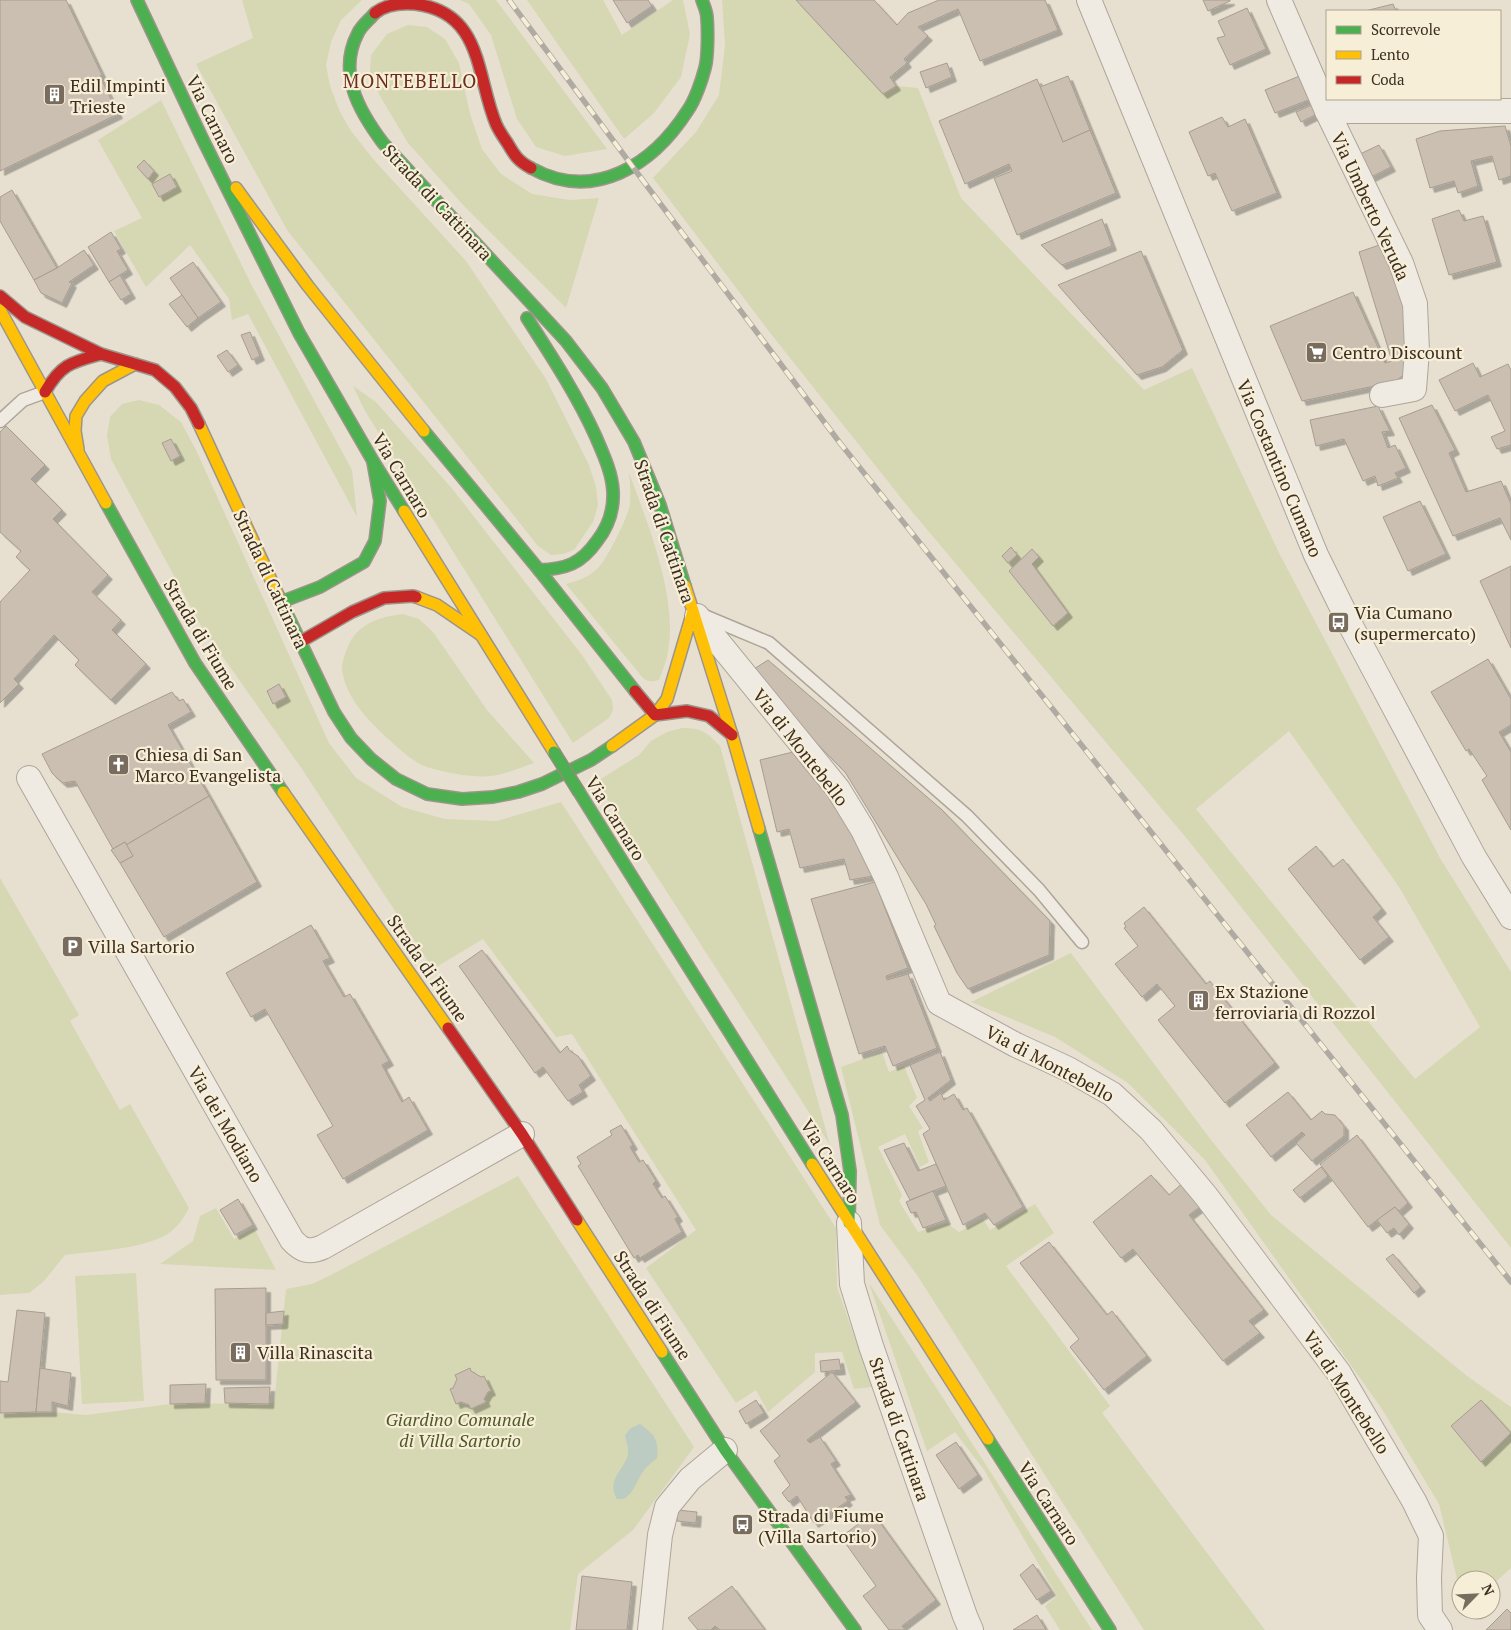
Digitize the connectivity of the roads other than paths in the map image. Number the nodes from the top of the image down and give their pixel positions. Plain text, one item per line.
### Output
1 (137, 0) edge
2 (702, 0) edge
3 (1089, 0) edge
4 (1280, 0) edge
5 (1327, 111) junction
6 (1511, 111) edge
7 (202, 138) junction
8 (481, 248) junction
9 (0, 296) edge
10 (0, 310) edge
11 (101, 354) junction
12 (135, 364) junction
13 (103, 381) junction
14 (86, 386) dead end
15 (60, 391) dead end
16 (45, 392) junction
17 (1382, 395) dead end
18 (0, 421) edge
19 (78, 450) junction
20 (373, 461) junction
21 (540, 570) junction
22 (281, 602) junction
23 (693, 611) junction
24 (481, 635) junction
25 (300, 642) junction
26 (654, 715) junction
27 (732, 735) junction
28 (29, 778) dead end
29 (1511, 917) edge
30 (1082, 942) dead end
31 (522, 1134) junction
32 (849, 1223) junction
33 (725, 1450) junction
34 (650, 1630) edge
35 (854, 1630) edge
36 (972, 1630) edge
37 (1110, 1630) edge
38 (1440, 1630) edge

1 - 7 street, Via Carnaro
2 - 8 street, Strada di Cattinara
3 - 29 street, Via Costantino Cumano
4 - 5 street, Via Umberto Veruda
5 - 6 street
5 - 17 street, Via Umberto Veruda
7 - 20 street, Via Carnaro
7 - 21 street
8 - 21 street
8 - 23 street, Strada di Cattinara
9 - 11 street, Strada di Cattinara
10 - 16 street, Strada di Fiume
11 - 12 street, Strada di Cattinara
11 - 16 street
12 - 13 street
12 - 22 street, Strada di Cattinara
13 - 14 street
13 - 19 street
15 - 16 street
16 - 18 lane
16 - 19 street, Strada di Fiume
19 - 31 street, Strada di Fiume
20 - 22 street
20 - 24 street, Via Carnaro
21 - 26 street
22 - 25 street, Strada di Cattinara
23 - 26 street, Strada di Cattinara
23 - 27 street
23 - 30 lane
23 - 38 street, Via di Montebello
24 - 25 street
24 - 32 street, Via Carnaro, bridge
25 - 26 street, Strada di Cattinara
26 - 27 street
27 - 32 street
28 - 31 street, Via dei Modiano
31 - 33 street, Strada di Fiume
32 - 36 street, Strada di Cattinara
32 - 37 street, Via Carnaro
33 - 34 street
33 - 35 street, Strada di Fiume

